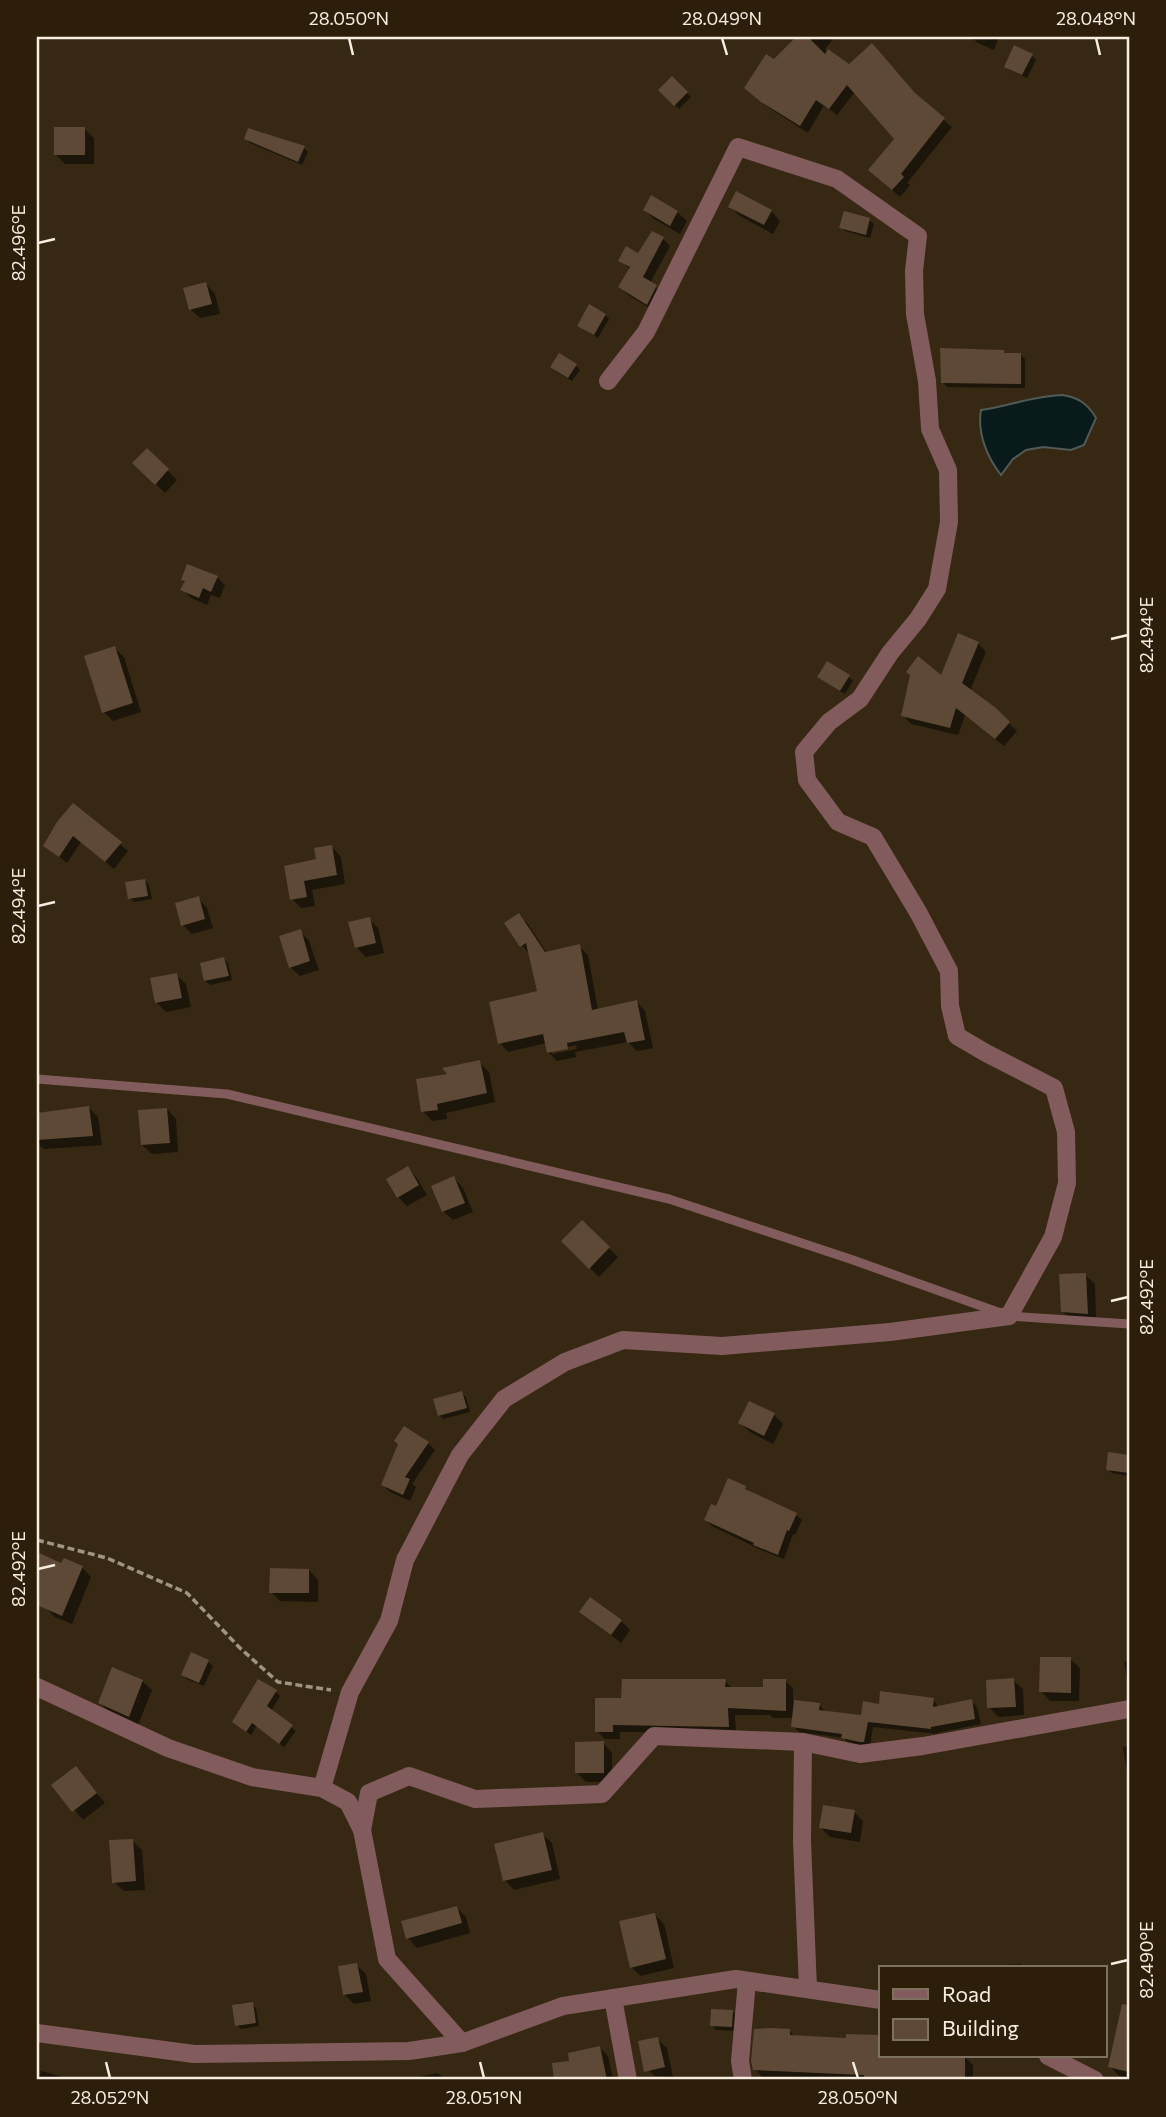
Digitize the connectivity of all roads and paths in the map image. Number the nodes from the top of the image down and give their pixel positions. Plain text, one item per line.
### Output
1 (608, 381) dead end
2 (37, 1079) edge
3 (1009, 1316) junction
4 (1129, 1324) edge
5 (37, 1540) edge
6 (37, 1687) edge
7 (350, 1692) junction
8 (1129, 1709) edge
9 (803, 1742) junction
10 (322, 1788) junction
11 (362, 1830) junction
12 (747, 1981) junction
13 (808, 1989) junction
14 (613, 1998) junction
15 (879, 2000) edge
16 (37, 2033) edge
17 (462, 2043) junction
18 (1052, 2058) edge
19 (628, 2080) edge
20 (743, 2080) edge
21 (1095, 2080) edge

1 - 3 street
2 - 3 lane
3 - 4 lane
3 - 7 street
5 - 7 path
6 - 10 street
7 - 10 street
8 - 9 street
9 - 11 street
9 - 13 street
10 - 11 street
11 - 17 street
12 - 13 street
12 - 14 street
12 - 20 street
13 - 15 street
14 - 17 street
14 - 19 street
16 - 17 street
18 - 21 street

